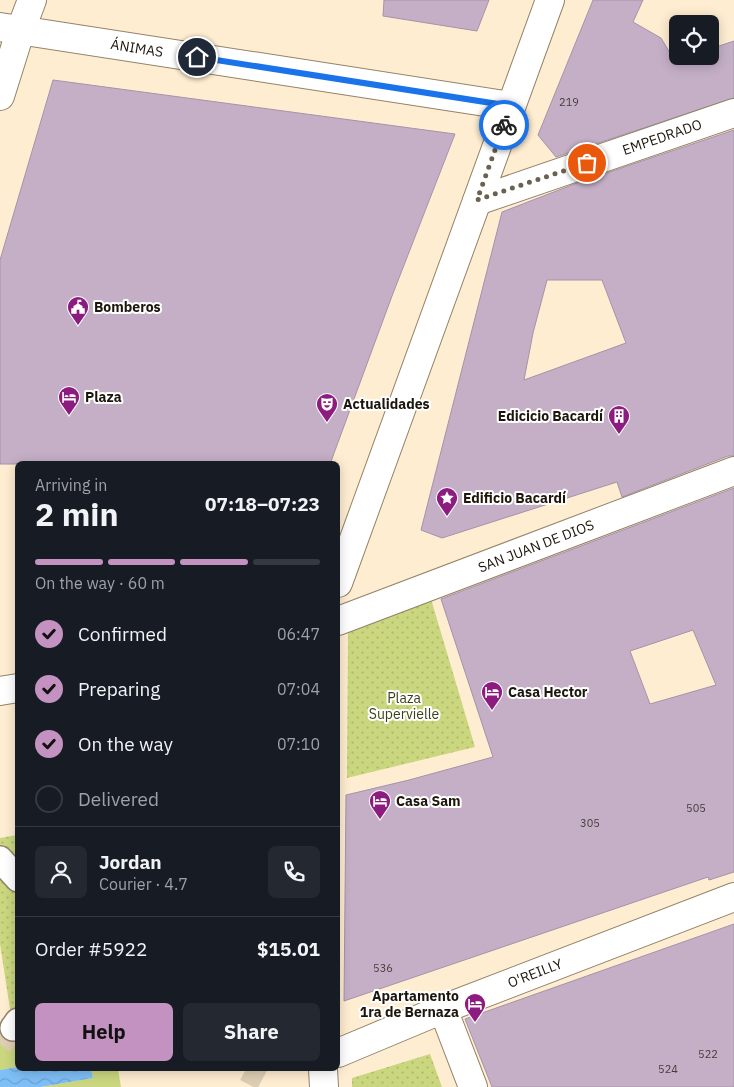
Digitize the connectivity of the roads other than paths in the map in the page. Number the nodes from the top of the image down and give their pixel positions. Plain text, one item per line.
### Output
1 (32, 0) edge
2 (550, 0) edge
3 (10, 28) edge
4 (0, 96) edge
5 (511, 106) junction
6 (734, 113) edge
7 (477, 200) junction
8 (734, 470) edge
9 (340, 577) edge
10 (340, 620) edge
11 (15, 688) edge
12 (0, 691) edge
13 (0, 859) edge
14 (15, 876) edge
15 (734, 897) edge
16 (442, 1009) junction
17 (340, 1052) edge
18 (323, 1071) edge
19 (324, 1087) edge
20 (473, 1087) edge

1 - 3 street
2 - 5 street
3 - 4 street
3 - 5 street, ÁNIMAS
5 - 7 street
6 - 7 street, EMPEDRADO
7 - 9 street
8 - 10 street, SAN JUAN DE DIOS
11 - 12 street
13 - 14 street
15 - 16 street, O'REILLY
16 - 17 street, O'REILLY
16 - 20 street
18 - 19 street

